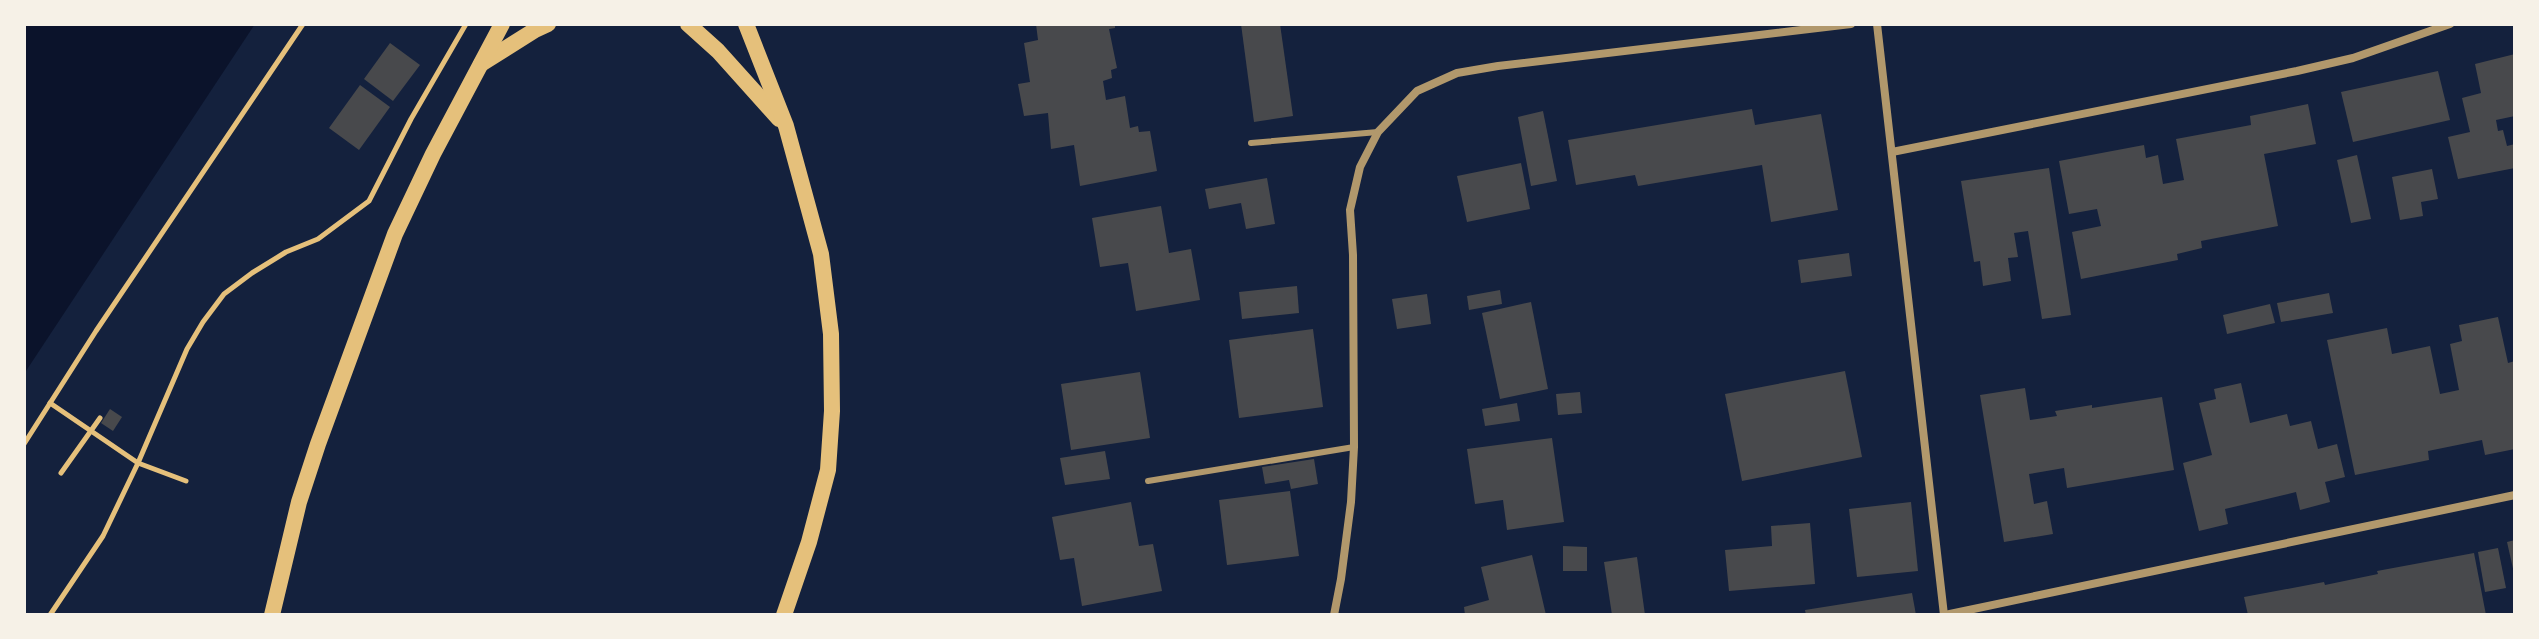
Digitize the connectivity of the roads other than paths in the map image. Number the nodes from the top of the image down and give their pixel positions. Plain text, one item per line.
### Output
1 (502, 24) edge
2 (548, 24) edge
3 (688, 24) edge
4 (746, 24) edge
5 (1851, 24) edge
6 (1877, 24) edge
7 (2450, 24) edge
8 (480, 65) junction
9 (786, 126) junction
10 (1378, 132) junction
11 (1251, 143) dead end
12 (1892, 152) junction
13 (1354, 447) junction
14 (1148, 481) dead end
15 (2515, 495) edge
16 (272, 615) edge
17 (784, 615) edge
18 (1334, 615) edge
19 (1945, 615) edge

1 - 8 main road
2 - 8 main road
3 - 9 main road
4 - 9 main road
5 - 10 street
6 - 12 street
7 - 12 street
8 - 16 main road
9 - 17 main road
10 - 11 lane
10 - 13 street
12 - 19 street
13 - 14 lane
13 - 18 street
15 - 19 street

